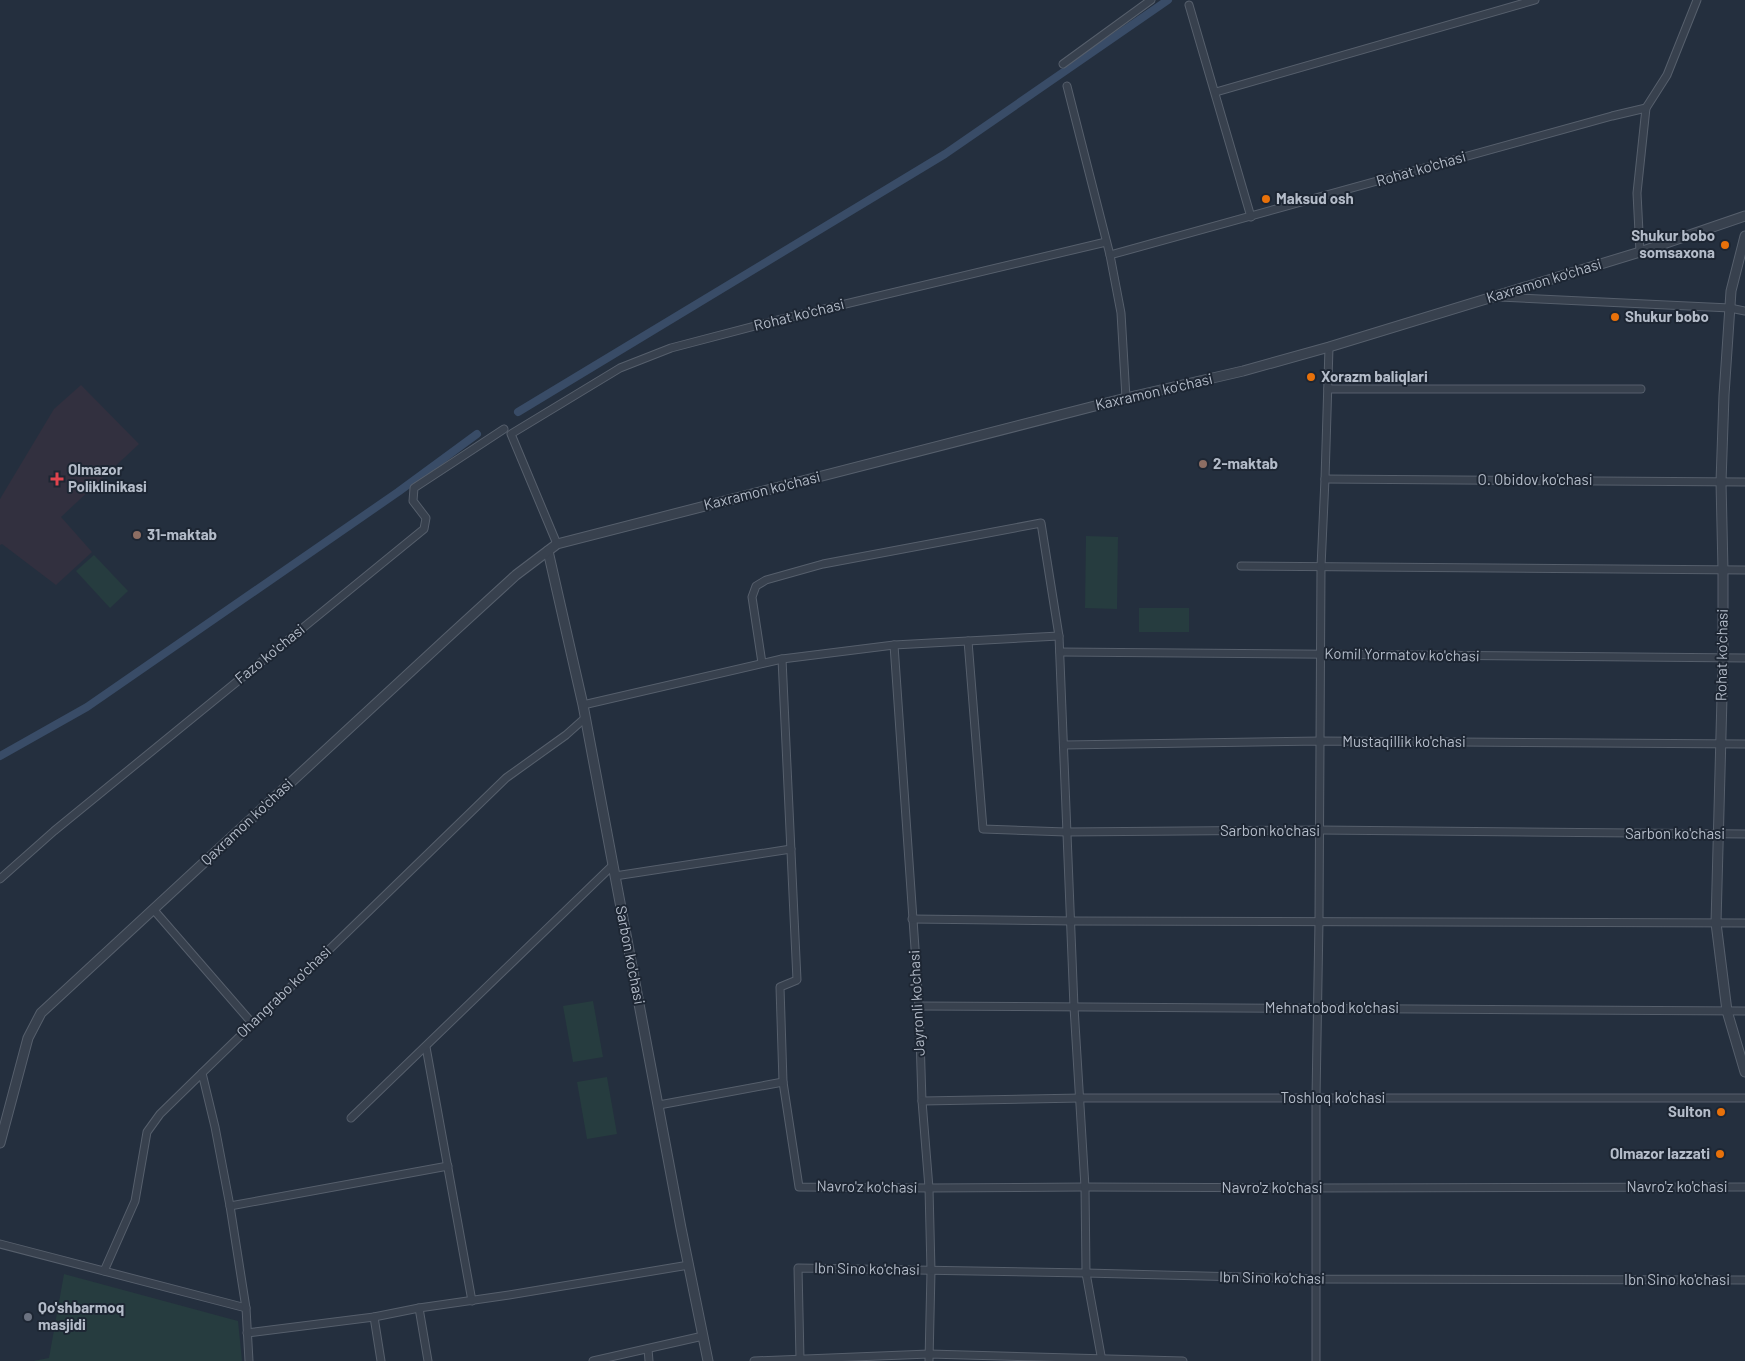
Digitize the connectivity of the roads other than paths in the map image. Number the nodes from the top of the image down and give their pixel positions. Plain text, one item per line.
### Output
1 (1151, 0) edge
2 (1536, 0) edge
3 (1697, 0) edge
4 (1189, 5) dead end
5 (1063, 64) dead end
6 (1067, 86) dead end
7 (1216, 92) junction
8 (1646, 108) junction
9 (1745, 216) edge
10 (1251, 217) junction
11 (1745, 236) edge
12 (1106, 242) junction
13 (1640, 252) junction
14 (1110, 256) junction
15 (1493, 297) junction
16 (1730, 308) junction
17 (1745, 312) edge
18 (1329, 348) junction
19 (1328, 389) junction
20 (1641, 389) dead end
21 (1126, 398) junction
22 (504, 428) dead end
23 (1326, 479) junction
24 (1721, 482) junction
25 (1745, 482) edge
26 (557, 544) junction
27 (548, 551) junction
28 (1241, 566) dead end
29 (1321, 567) junction
30 (1723, 570) junction
31 (1745, 570) edge
32 (1059, 636) junction
33 (968, 641) junction
34 (894, 646) junction
35 (1060, 652) junction
36 (1321, 654) junction
37 (1723, 658) junction
38 (1745, 658) edge
39 (782, 659) junction
40 (762, 663) junction
41 (583, 705) junction
42 (586, 718) junction
43 (1320, 741) junction
44 (1721, 744) junction
45 (1745, 744) edge
46 (1064, 745) junction
47 (1319, 830) junction
48 (1066, 832) junction
49 (1719, 834) junction
50 (1745, 834) edge
51 (791, 849) junction
52 (613, 865) junction
53 (615, 876) junction
54 (0, 879) edge
55 (153, 909) junction
56 (912, 919) junction
57 (1071, 921) junction
58 (1319, 921) junction
59 (1716, 923) junction
60 (1745, 923) edge
61 (919, 1006) junction
62 (1074, 1007) junction
63 (1318, 1008) junction
64 (1726, 1011) junction
65 (1745, 1011) edge
66 (252, 1023) junction
67 (426, 1047) junction
68 (1745, 1072) edge
69 (202, 1073) junction
70 (782, 1082) junction
71 (1081, 1098) junction
72 (1316, 1098) junction
73 (1745, 1098) edge
74 (922, 1101) junction
75 (659, 1106) junction
76 (351, 1118) dead end
77 (0, 1143) edge
78 (448, 1166) junction
79 (1086, 1186) junction
80 (1745, 1187) edge
81 (928, 1188) junction
82 (1316, 1188) junction
83 (230, 1206) junction
84 (0, 1244) edge
85 (688, 1264) junction
86 (104, 1271) junction
87 (931, 1271) junction
88 (1086, 1273) junction
89 (1315, 1279) junction
90 (1745, 1280) edge
91 (472, 1301) junction
92 (246, 1308) junction
93 (419, 1308) junction
94 (374, 1318) junction
95 (247, 1332) junction
96 (703, 1336) junction
97 (648, 1349) junction
98 (929, 1358) edge
99 (800, 1359) junction
100 (1102, 1359) edge
101 (249, 1361) edge
102 (381, 1361) edge
103 (428, 1361) edge
104 (593, 1361) edge
105 (649, 1361) edge
106 (708, 1361) edge
107 (754, 1361) edge
108 (1183, 1361) edge
109 (1316, 1361) edge

1 - 5 street
2 - 7 street
3 - 8 street
4 - 7 street
6 - 12 street
7 - 10 street
8 - 10 street, Rohat ko'chasi
8 - 13 street
9 - 13 street, Kaxramon ko'chasi
10 - 14 street, Rohat ko'chasi
11 - 16 street, Rohat ko'chasi
12 - 14 street
12 - 26 street, Rohat ko'chasi
13 - 15 street, Kaxramon ko'chasi
14 - 21 street
15 - 16 street
15 - 18 street, Kaxramon ko'chasi
16 - 17 street
16 - 24 street, Rohat ko'chasi
18 - 19 street
18 - 21 street, Kaxramon ko'chasi
19 - 20 street
19 - 23 street
21 - 26 street, Kaxramon ko'chasi
22 - 54 street, Fazo ko'chasi
23 - 24 street, O. Obidov ko'chasi
23 - 29 street
24 - 25 street, O. Obidov ko'chasi
24 - 30 street, Rohat ko'chasi
26 - 27 street, Qaxramon ko'chasi
27 - 41 street, Sarbon ko'chasi
27 - 55 street, Qaxramon ko'chasi
28 - 29 street
29 - 30 street
29 - 36 street
30 - 31 street
30 - 37 street, Rohat ko'chasi
32 - 33 street
32 - 35 street
32 - 40 street
33 - 34 street
33 - 48 street, Sarbon ko'chasi
34 - 39 street
34 - 56 street, Jayronli ko'chasi
35 - 36 street, Komil Yormatov ko'chasi
35 - 46 street
36 - 37 street, Komil Yormatov ko'chasi
36 - 43 street
37 - 38 street, Komil Yormatov ko'chasi
37 - 44 street, Rohat ko'chasi
39 - 40 street
39 - 51 street
40 - 41 street
41 - 42 street, Sarbon ko'chasi
42 - 52 street, Sarbon ko'chasi
42 - 66 street, Ohangrabo ko'chasi
43 - 44 street, Mustaqillik ko'chasi
43 - 46 street, Mustaqillik ko'chasi
43 - 47 street
44 - 45 street, Mustaqillik ko'chasi
44 - 49 street, Rohat ko'chasi
46 - 48 street
47 - 48 street, Sarbon ko'chasi
47 - 49 street, Sarbon ko'chasi
47 - 58 street
48 - 57 street
49 - 50 street, Sarbon ko'chasi
49 - 59 street, Rohat ko'chasi
51 - 53 street
51 - 70 street
52 - 53 street, Sarbon ko'chasi
52 - 67 street
53 - 75 street, Sarbon ko'chasi
55 - 66 street
55 - 77 street, Qaxramon ko'chasi
56 - 57 street
56 - 61 street, Jayronli ko'chasi
57 - 58 street
57 - 62 street
58 - 59 street
58 - 63 street
59 - 60 street
59 - 64 street, Rohat ko'chasi
61 - 62 street, Mehnatobod ko'chasi
61 - 74 street, Jayronli ko'chasi
62 - 63 street, Mehnatobod ko'chasi
62 - 71 street
63 - 64 street, Mehnatobod ko'chasi
63 - 72 street
64 - 65 street, Mehnatobod ko'chasi
64 - 68 street, Rohat ko'chasi
66 - 69 street, Ohangrabo ko'chasi
67 - 76 street
67 - 78 street
69 - 83 street
69 - 86 street, Ohangrabo ko'chasi
70 - 75 street
70 - 81 street, Navro'z ko'chasi
71 - 72 street, Toshloq ko'chasi
71 - 74 street, Toshloq ko'chasi
71 - 79 street
72 - 73 street, Toshloq ko'chasi
72 - 82 street
74 - 81 street, Jayronli ko'chasi
75 - 85 street, Sarbon ko'chasi
78 - 83 street
78 - 91 street
79 - 81 street, Navro'z ko'chasi
79 - 82 street, Navro'z ko'chasi
79 - 88 street
80 - 82 street, Navro'z ko'chasi
81 - 87 street, Jayronli ko'chasi
82 - 89 street
83 - 92 street
84 - 86 street
85 - 91 street
85 - 96 street, Sarbon ko'chasi
86 - 92 street
87 - 88 street, Ibn Sino ko'chasi
87 - 98 street, Jayronli ko'chasi
87 - 99 street, Ibn Sino ko'chasi
88 - 89 street, Ibn Sino ko'chasi
88 - 100 street
89 - 90 street, Ibn Sino ko'chasi
89 - 109 street
91 - 93 street
92 - 95 street
93 - 94 street
93 - 103 street
94 - 95 street
94 - 102 street
95 - 101 street
96 - 97 street
96 - 106 street, Sarbon ko'chasi
97 - 104 street
97 - 105 street
98 - 99 street
98 - 100 street
99 - 107 street
100 - 108 street

